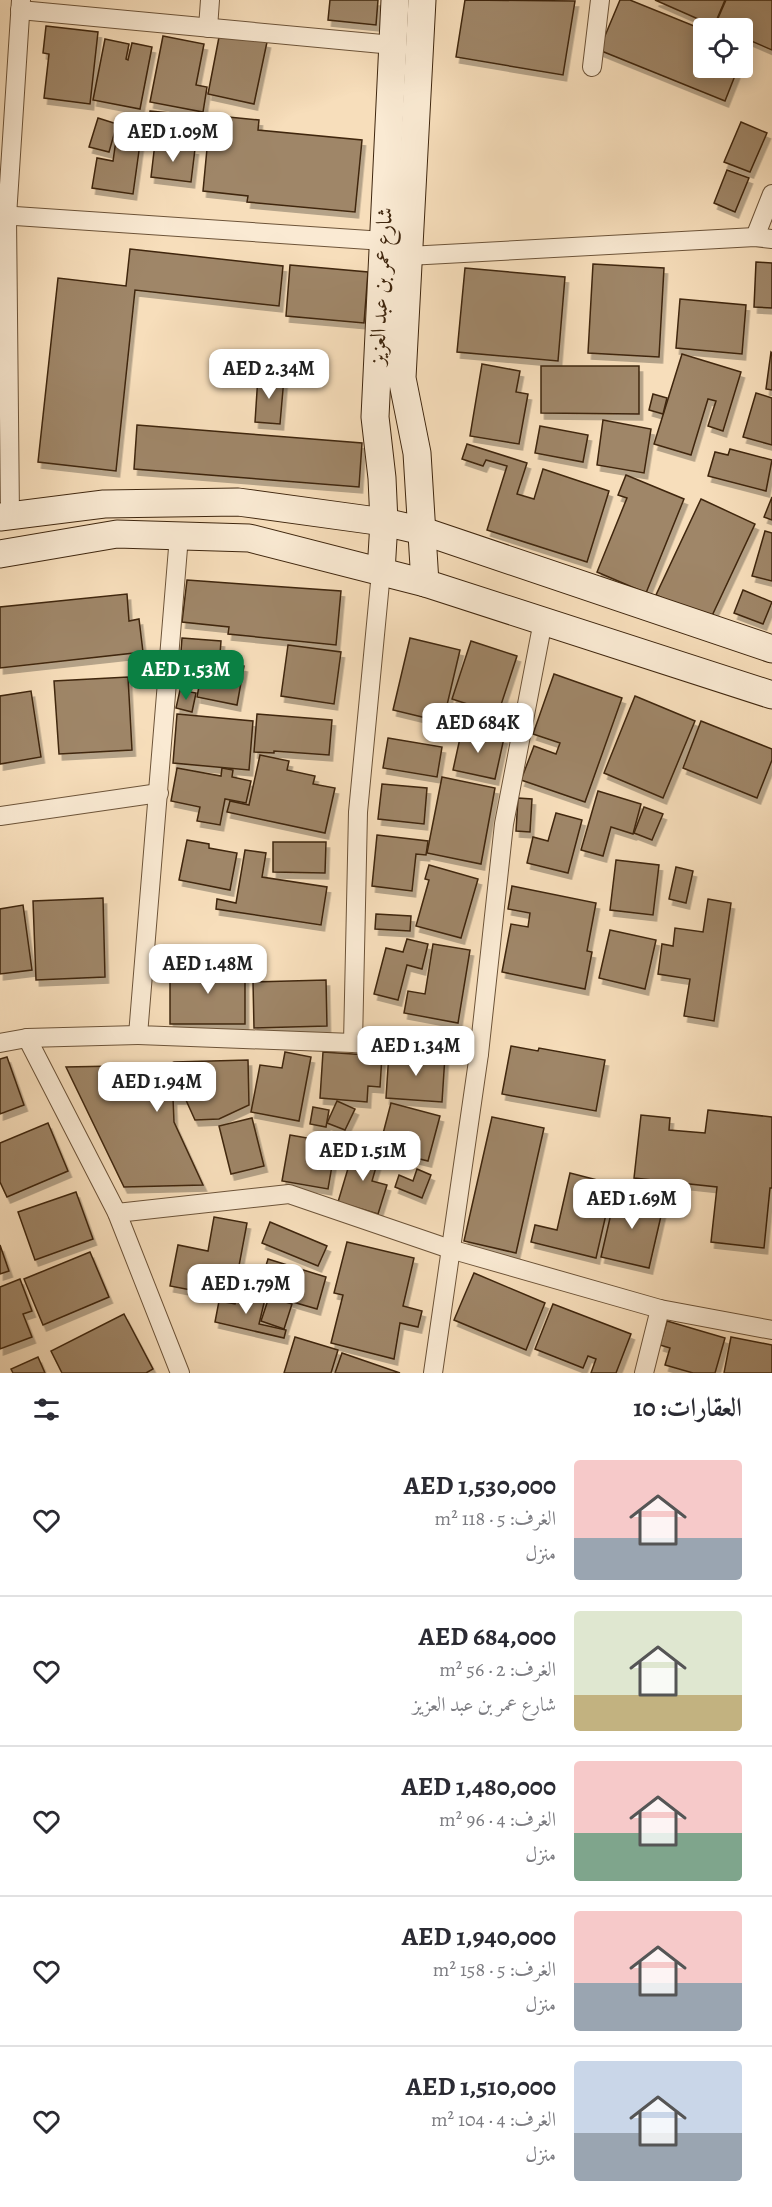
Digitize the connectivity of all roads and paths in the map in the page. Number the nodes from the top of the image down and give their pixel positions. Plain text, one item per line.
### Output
1 (210, 0) edge
2 (395, 0) edge
3 (422, 0) edge
4 (600, 0) edge
5 (20, 5) edge
6 (208, 28) junction
7 (393, 45) junction
8 (592, 67) dead end
9 (772, 194) edge
10 (4, 215) edge
11 (764, 238) edge
12 (384, 241) junction
13 (408, 256) junction
14 (5, 516) edge
15 (384, 522) junction
16 (423, 531) junction
17 (178, 536) junction
18 (0, 554) edge
19 (381, 572) junction
20 (425, 583) junction
21 (543, 621) junction
22 (772, 649) edge
23 (772, 695) edge
24 (159, 793) junction
25 (0, 816) edge
26 (138, 1035) junction
27 (27, 1038) junction
28 (0, 1043) edge
29 (353, 1043) junction
30 (479, 1054) junction
31 (117, 1214) junction
32 (450, 1249) junction
33 (660, 1309) junction
34 (772, 1330) edge
35 (180, 1373) edge
36 (433, 1373) edge
37 (644, 1373) edge

1 - 6 street
2 - 7 main road, شارع عمر بن عبد العزيز
3 - 13 main road
4 - 8 street
5 - 6 street
5 - 10 street
6 - 7 street
7 - 12 main road, شارع عمر بن عبد العزيز
9 - 11 street
10 - 12 street
10 - 14 street
11 - 13 street
12 - 15 main road, شارع عمر بن عبد العزيز
13 - 16 main road
14 - 15 main road
15 - 16 main road
15 - 19 main road, شارع عمر بن عبد العزيز
16 - 20 main road
16 - 22 main road
17 - 18 main road
17 - 19 main road
17 - 24 street
19 - 20 main road
19 - 29 street
20 - 21 main road
21 - 23 main road
21 - 30 street
24 - 25 street
24 - 26 street
26 - 27 street
26 - 29 street
27 - 28 street
27 - 31 street
29 - 30 street
30 - 32 street
31 - 32 street
31 - 35 street
32 - 33 street
32 - 36 street
33 - 34 street
33 - 37 street

